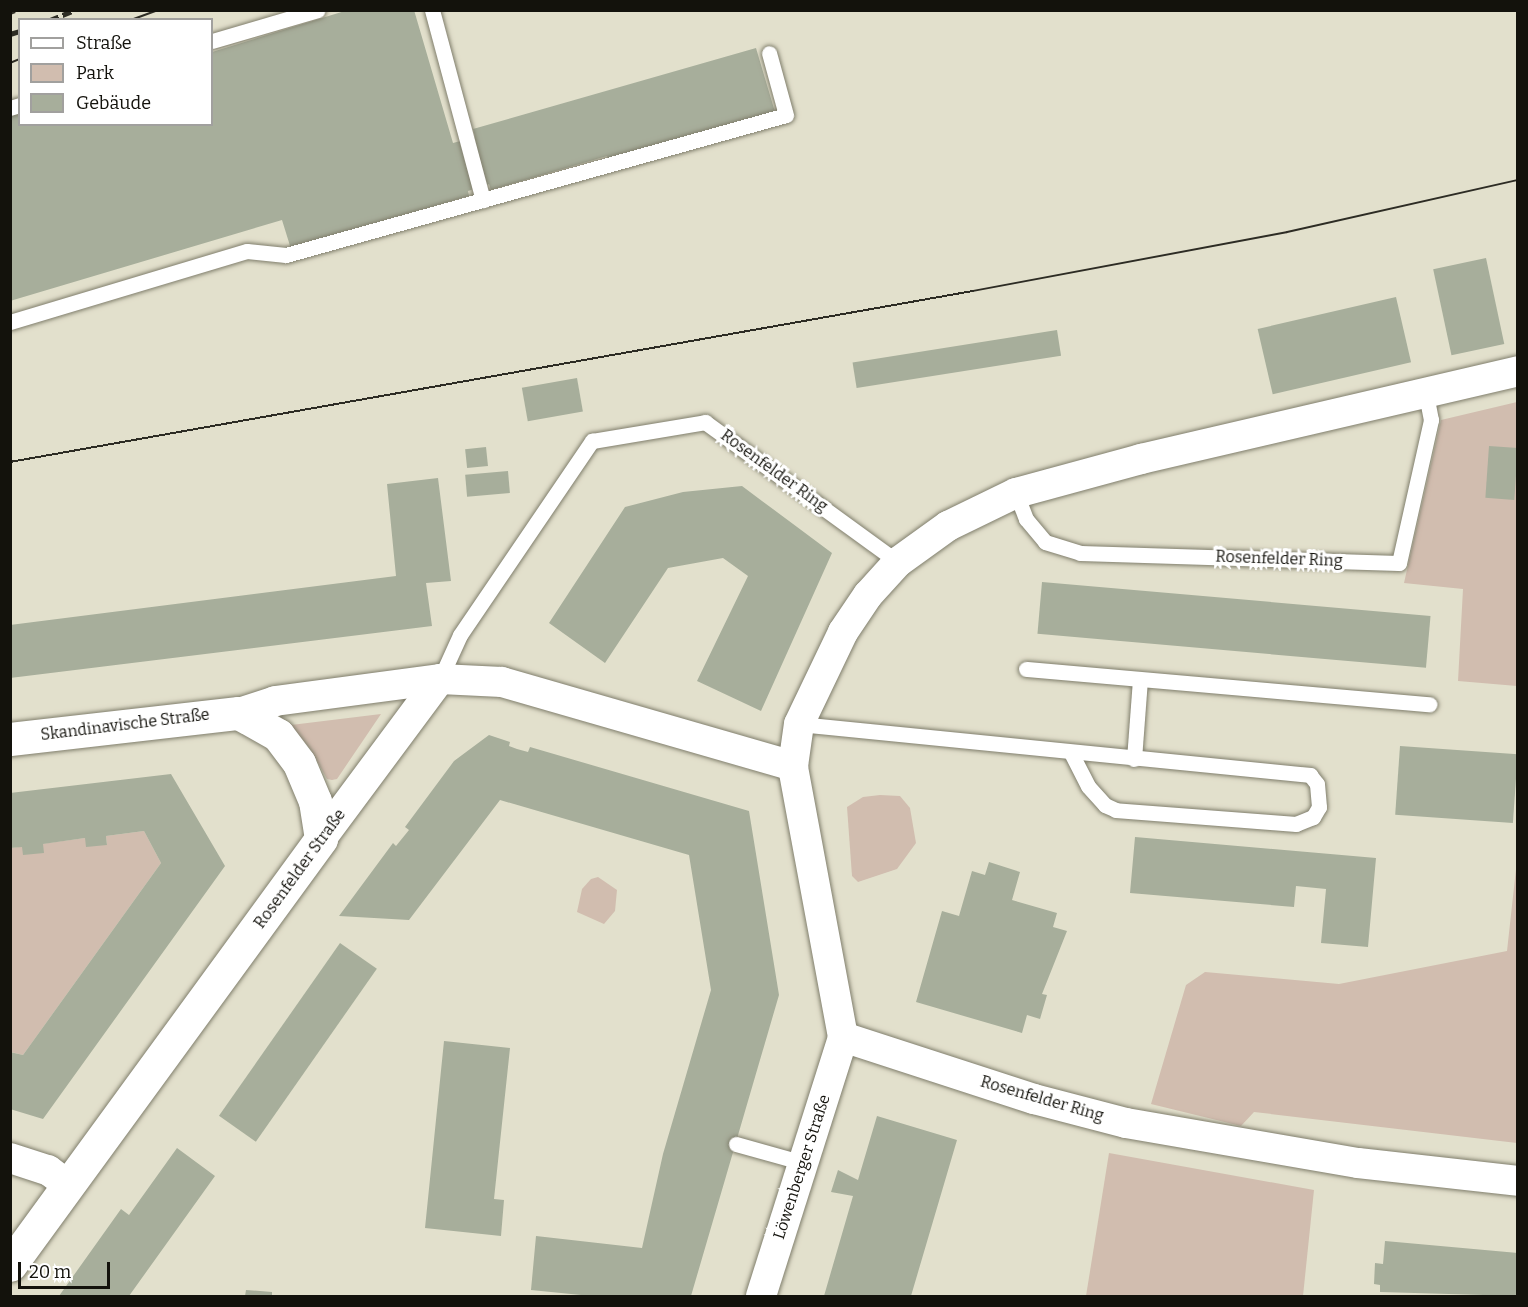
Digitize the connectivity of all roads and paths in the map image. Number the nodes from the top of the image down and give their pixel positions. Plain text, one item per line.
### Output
1 (318, 10) edge
2 (432, 10) edge
3 (213, 40) edge
4 (769, 53) dead end
5 (483, 200) junction
6 (10, 322) edge
7 (1518, 371) edge
8 (1426, 394) junction
9 (574, 463) joint
10 (1016, 493) junction
11 (898, 562) junction
12 (1026, 669) dead end
13 (440, 679) junction
14 (1140, 680) junction
15 (1429, 704) dead end
16 (239, 713) junction
17 (798, 724) junction
18 (10, 739) edge
19 (1071, 753) junction
20 (1134, 759) junction
21 (793, 766) junction
22 (321, 839) junction
23 (843, 1037) junction
24 (736, 1144) dead end
25 (10, 1158) edge
26 (804, 1163) junction
27 (1518, 1181) edge
28 (69, 1186) junction
29 (10, 1265) edge
30 (761, 1296) edge

1 - 3 lane
2 - 5 lane
4 - 5 lane
5 - 6 lane
7 - 8 street
8 - 10 street
8 - 10 lane, Rosenfelder Ring
9 - 11 lane, Rosenfelder Ring
9 - 13 lane, Rosenfelder Straße
10 - 11 street
11 - 17 street
12 - 14 lane
13 - 16 street, Skandinavische Straße
13 - 21 street
13 - 22 street, Rosenfelder Straße
14 - 15 lane
14 - 20 lane
16 - 18 street, Skandinavische Straße
16 - 22 street
17 - 19 lane
17 - 21 street
19 - 20 lane
19 - 20 lane
21 - 23 street
22 - 28 street, Rosenfelder Straße
23 - 26 street, Löwenberger Straße
23 - 27 street, Rosenfelder Ring
24 - 26 lane
25 - 28 street
26 - 30 street, Löwenberger Straße
28 - 29 street, Rosenfelder Straße

